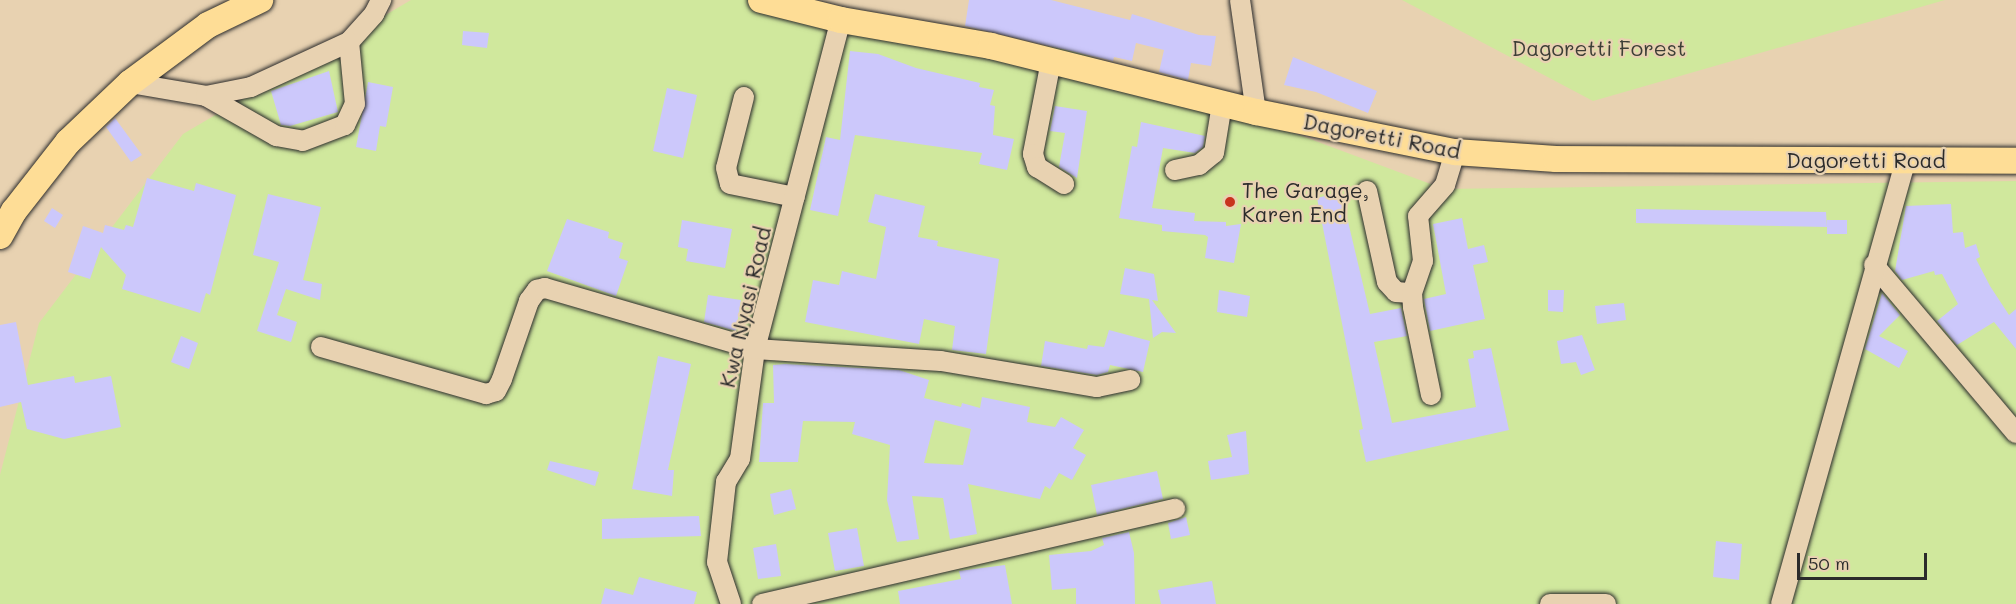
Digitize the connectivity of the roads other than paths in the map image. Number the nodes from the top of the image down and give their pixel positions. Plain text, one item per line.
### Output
1 (260, 0) edge
2 (381, 0) edge
3 (761, 0) edge
4 (1240, 0) edge
5 (841, 20) junction
6 (349, 42) junction
7 (1051, 61) junction
8 (130, 83) junction
9 (206, 96) junction
10 (744, 96) dead end
11 (1222, 104) junction
12 (1256, 112) junction
13 (1455, 152) junction
14 (1906, 159) junction
15 (2016, 161) edge
16 (1175, 170) dead end
17 (1064, 184) dead end
18 (1367, 191) dead end
19 (795, 197) junction
20 (0, 236) edge
21 (1874, 265) junction
22 (1412, 293) junction
23 (321, 347) dead end
24 (755, 349) junction
25 (1130, 380) dead end
26 (1431, 395) dead end
27 (2016, 433) edge
28 (1174, 509) dead end
29 (731, 604) edge
30 (762, 604) edge
31 (1550, 604) edge
32 (1606, 604) edge
33 (1781, 604) edge

1 - 8 main road
2 - 6 street
3 - 5 main road, Dagoretti Road
4 - 12 street
5 - 7 main road, Dagoretti Road
5 - 19 street, Kwa Nyasi Road
6 - 9 street
6 - 9 street
7 - 11 main road, Dagoretti Road
7 - 17 street
8 - 9 street
8 - 20 main road
10 - 19 street
11 - 12 main road, Dagoretti Road
11 - 16 street
12 - 13 main road, Dagoretti Road
13 - 14 main road, Dagoretti Road
13 - 22 street
14 - 15 main road, Dagoretti Road
14 - 21 street
18 - 22 street
19 - 24 street, Kwa Nyasi Road
21 - 27 street
21 - 33 street
22 - 26 street
23 - 24 street
24 - 25 street
24 - 29 street, Kwa Nyasi Road
28 - 30 street
31 - 32 street

